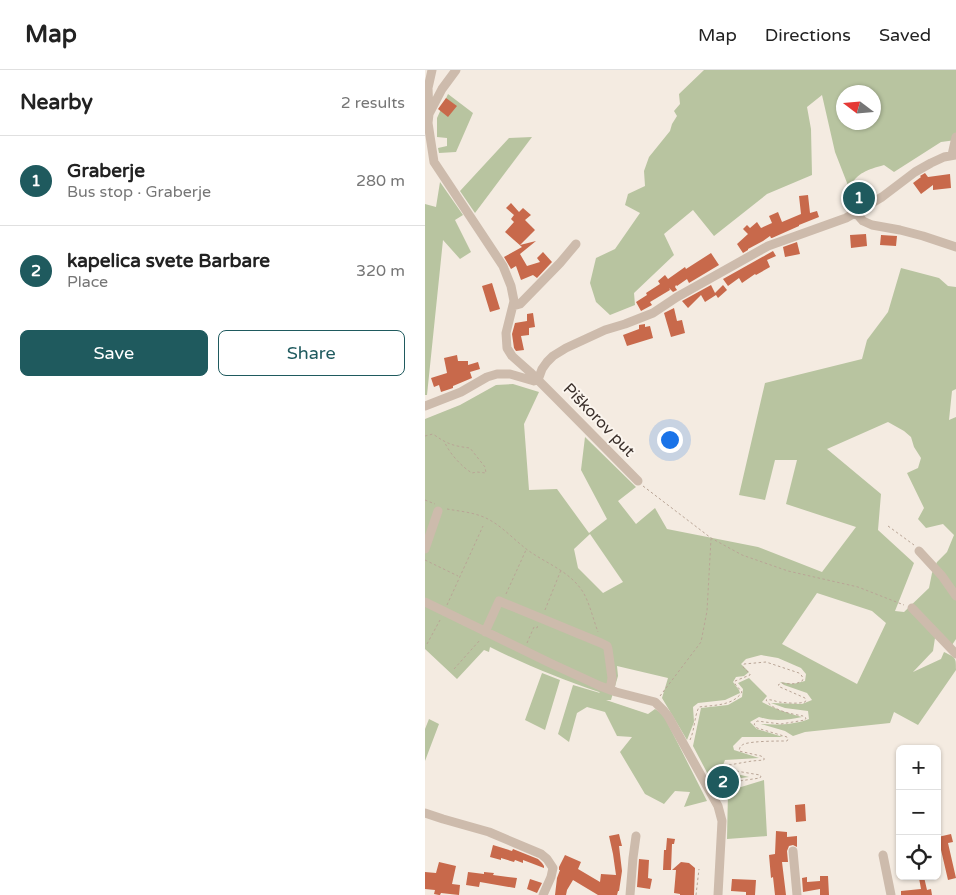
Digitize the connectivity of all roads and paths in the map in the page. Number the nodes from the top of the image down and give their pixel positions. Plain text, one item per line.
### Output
1 (432, 70) edge
2 (456, 70) edge
3 (427, 120) edge
4 (956, 137) edge
5 (954, 155) edge
6 (857, 213) junction
7 (576, 244) dead end
8 (956, 246) edge
9 (513, 306) junction
10 (538, 380) junction
11 (425, 406) edge
12 (425, 436) edge
13 (445, 443) junction
14 (638, 481) joint
15 (425, 500) edge
16 (440, 509) junction
17 (483, 526) dead end
18 (888, 526) dead end
19 (711, 538) junction
20 (425, 549) edge
21 (527, 549) junction
22 (919, 551) joint
23 (425, 560) edge
24 (460, 576) junction
25 (956, 596) edge
26 (425, 602) edge
27 (503, 602) junction
28 (912, 608) joint
29 (445, 612) junction
30 (485, 632) junction
31 (427, 644) dead end
32 (603, 644) junction
33 (956, 654) edge
34 (454, 669) dead end
35 (613, 691) junction
36 (655, 702) junction
37 (686, 750) junction
38 (711, 794) junction
39 (425, 813) edge
40 (636, 836) dead end
41 (793, 851) dead end
42 (883, 856) dead end
43 (699, 869) dead end
44 (543, 895) edge
45 (630, 895) edge
46 (696, 895) edge
47 (718, 895) edge
48 (797, 895) edge
49 (891, 895) edge

1 - 3 street
2 - 3 street
3 - 9 street
4 - 5 street
5 - 6 street
6 - 8 street
6 - 10 street
7 - 9 street
9 - 10 street, Piškorov put
10 - 11 street
10 - 14 street, Piškorov put
12 - 13 path
13 - 13 path
14 - 19 path
15 - 16 path
16 - 20 street
16 - 21 path
17 - 24 path
18 - 22 path
19 - 28 path
19 - 36 path
21 - 27 path
21 - 32 path
22 - 25 street
23 - 24 path
24 - 29 path
26 - 29 street
27 - 30 street
27 - 32 street
28 - 33 street
29 - 30 street
29 - 31 path
30 - 34 path
30 - 35 street
32 - 35 street
35 - 36 street
36 - 37 street
37 - 38 street
37 - 38 path
38 - 47 street
39 - 44 street
40 - 45 street
41 - 48 street
42 - 49 street
43 - 46 path

